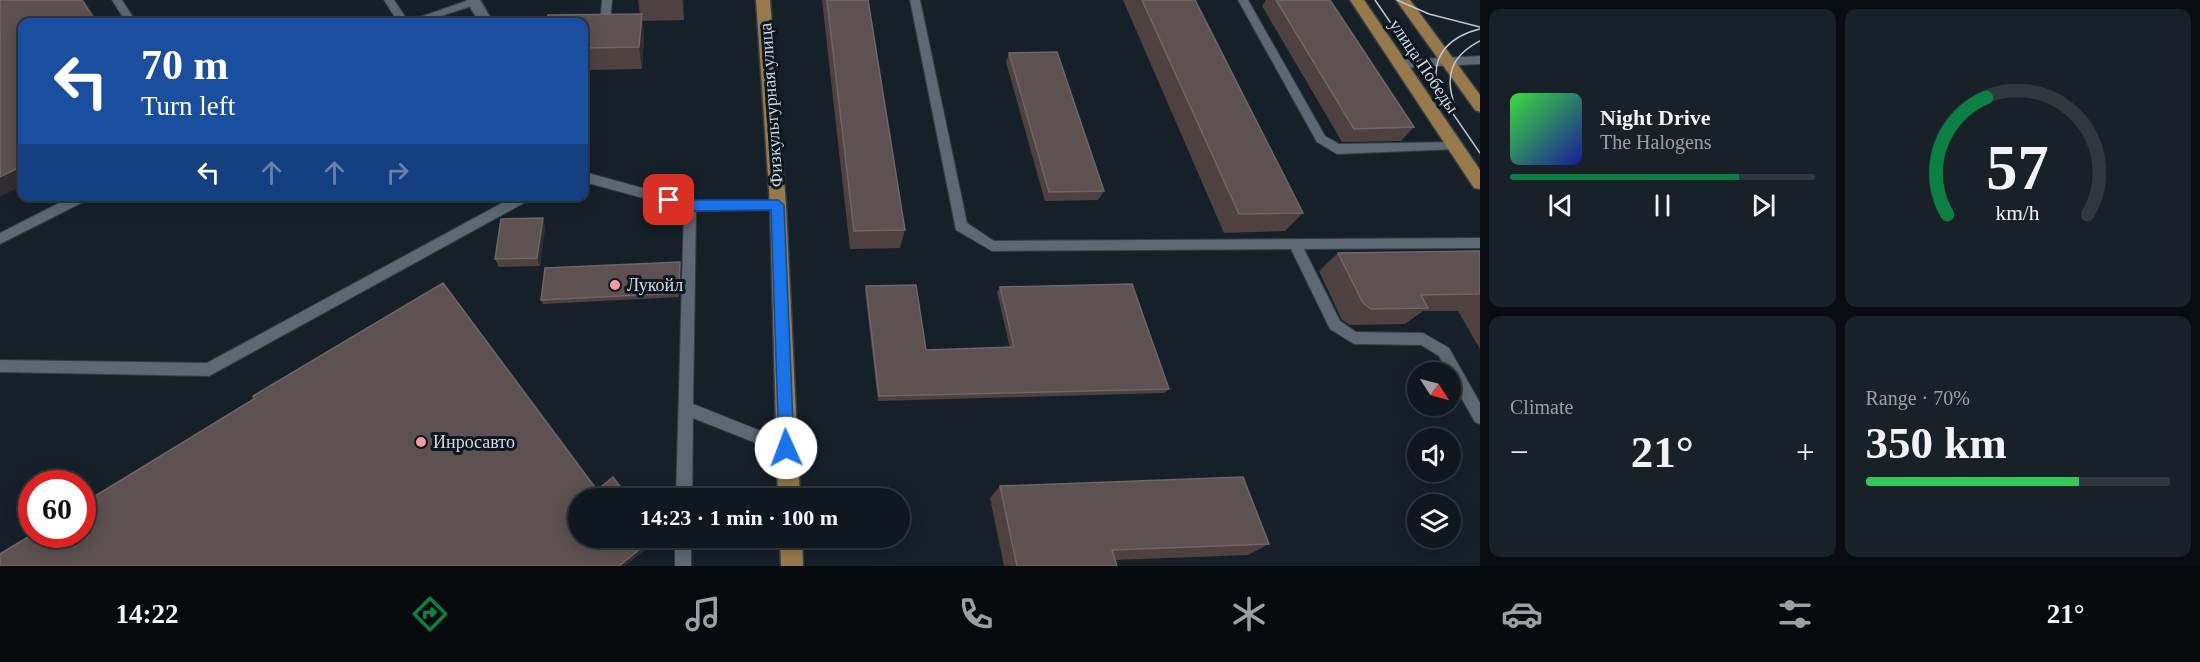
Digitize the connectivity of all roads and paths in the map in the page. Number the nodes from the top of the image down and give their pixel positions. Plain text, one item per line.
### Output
1 (117, 0) edge
2 (389, 0) edge
3 (607, 0) edge
4 (764, 0) edge
5 (915, 0) edge
6 (1243, 0) edge
7 (1357, 0) edge
8 (1403, 0) edge
9 (474, 1) edge
10 (128, 18) edge
11 (400, 18) edge
12 (425, 18) edge
13 (484, 18) edge
14 (605, 26) edge
15 (1480, 60) edge
16 (1448, 62) junction
17 (1400, 64) junction
18 (1480, 106) edge
19 (1455, 146) junction
20 (588, 178) edge
21 (1480, 183) edge
22 (75, 201) edge
23 (518, 201) edge
24 (778, 205) junction
25 (690, 206) junction
26 (0, 238) edge
27 (1480, 243) edge
28 (1294, 244) junction
29 (0, 366) edge
30 (686, 408) junction
31 (1480, 417) edge
32 (786, 448) junction
33 (684, 488) edge
34 (788, 488) edge
35 (683, 548) edge
36 (791, 548) edge
37 (683, 566) edge
38 (792, 566) edge

1 - 10 lane
2 - 11 lane
3 - 14 lane
4 - 24 main road, Физкультурная улица
5 - 28 lane
6 - 19 lane
7 - 17 main road, улица Победы
8 - 16 main road, улица Победы
9 - 12 lane
9 - 13 street
15 - 16 lane
16 - 17 lane
16 - 18 main road, улица Победы
17 - 19 main road, улица Победы
19 - 21 main road, улица Победы
20 - 25 lane
22 - 26 lane
23 - 29 lane
24 - 25 lane
24 - 32 main road, Физкультурная улица
25 - 30 lane
27 - 28 lane
28 - 31 lane
30 - 32 lane
30 - 33 lane
32 - 34 main road, Физкультурная улица
35 - 37 lane
36 - 38 main road

